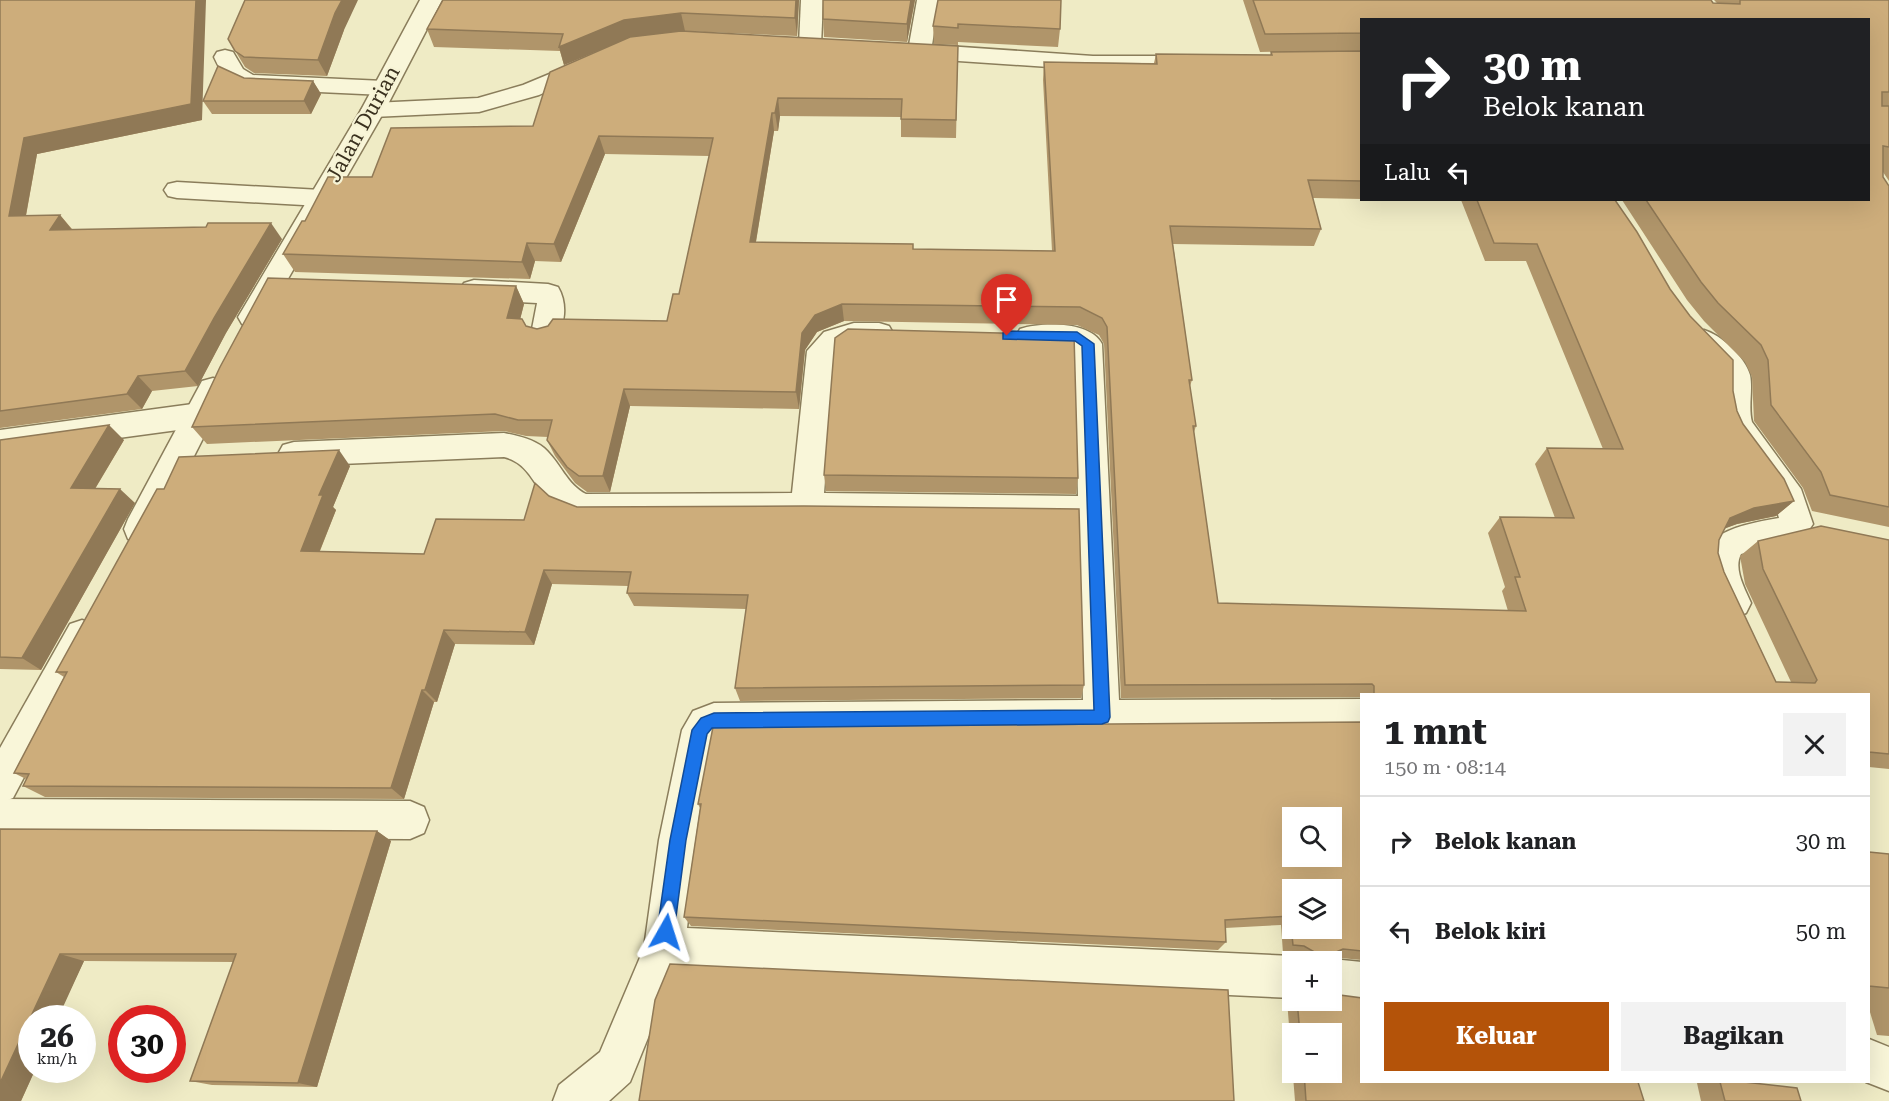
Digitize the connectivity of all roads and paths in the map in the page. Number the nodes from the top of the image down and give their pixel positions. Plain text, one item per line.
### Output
1 (431, 0) edge
2 (813, 0) edge
3 (928, 0) edge
4 (810, 45) edge
5 (225, 57) dead end
6 (608, 57) edge
7 (1223, 63) edge
8 (378, 99) junction
9 (177, 190) dead end
10 (321, 198) junction
11 (449, 289) edge
12 (1682, 316) edge
13 (545, 334) edge
14 (903, 334) edge
15 (996, 335) edge
16 (200, 415) junction
17 (0, 442) edge
18 (260, 456) edge
19 (213, 458) edge
20 (178, 459) junction
21 (807, 506) junction
22 (1095, 509) junction
23 (1797, 524) junction
24 (1830, 531) edge
25 (126, 554) edge
26 (98, 606) edge
27 (1746, 628) edge
28 (1360, 716) edge
29 (1102, 717) junction
30 (0, 785) edge
31 (0, 818) edge
32 (410, 820) dead end
33 (664, 948) junction
34 (1282, 976) edge
35 (1342, 981) edge
36 (1360, 983) edge
37 (1870, 1061) edge
38 (1889, 1069) edge
39 (575, 1101) edge

1 - 8 street, Jalan Durian
2 - 4 street
3 - 7 street
5 - 8 street
6 - 8 street
8 - 10 street, Jalan Durian
9 - 10 street
10 - 16 street, Jalan Durian
11 - 13 street
12 - 23 street
14 - 21 street
15 - 22 street
16 - 17 street
16 - 20 street, Jalan Durian
18 - 21 street
19 - 20 street
20 - 25 street, Jalan Durian
21 - 22 street
22 - 29 street
23 - 24 street
23 - 27 street
26 - 30 street
28 - 29 street
29 - 33 street
31 - 32 street
33 - 34 street
33 - 39 street
35 - 36 street
37 - 38 street

